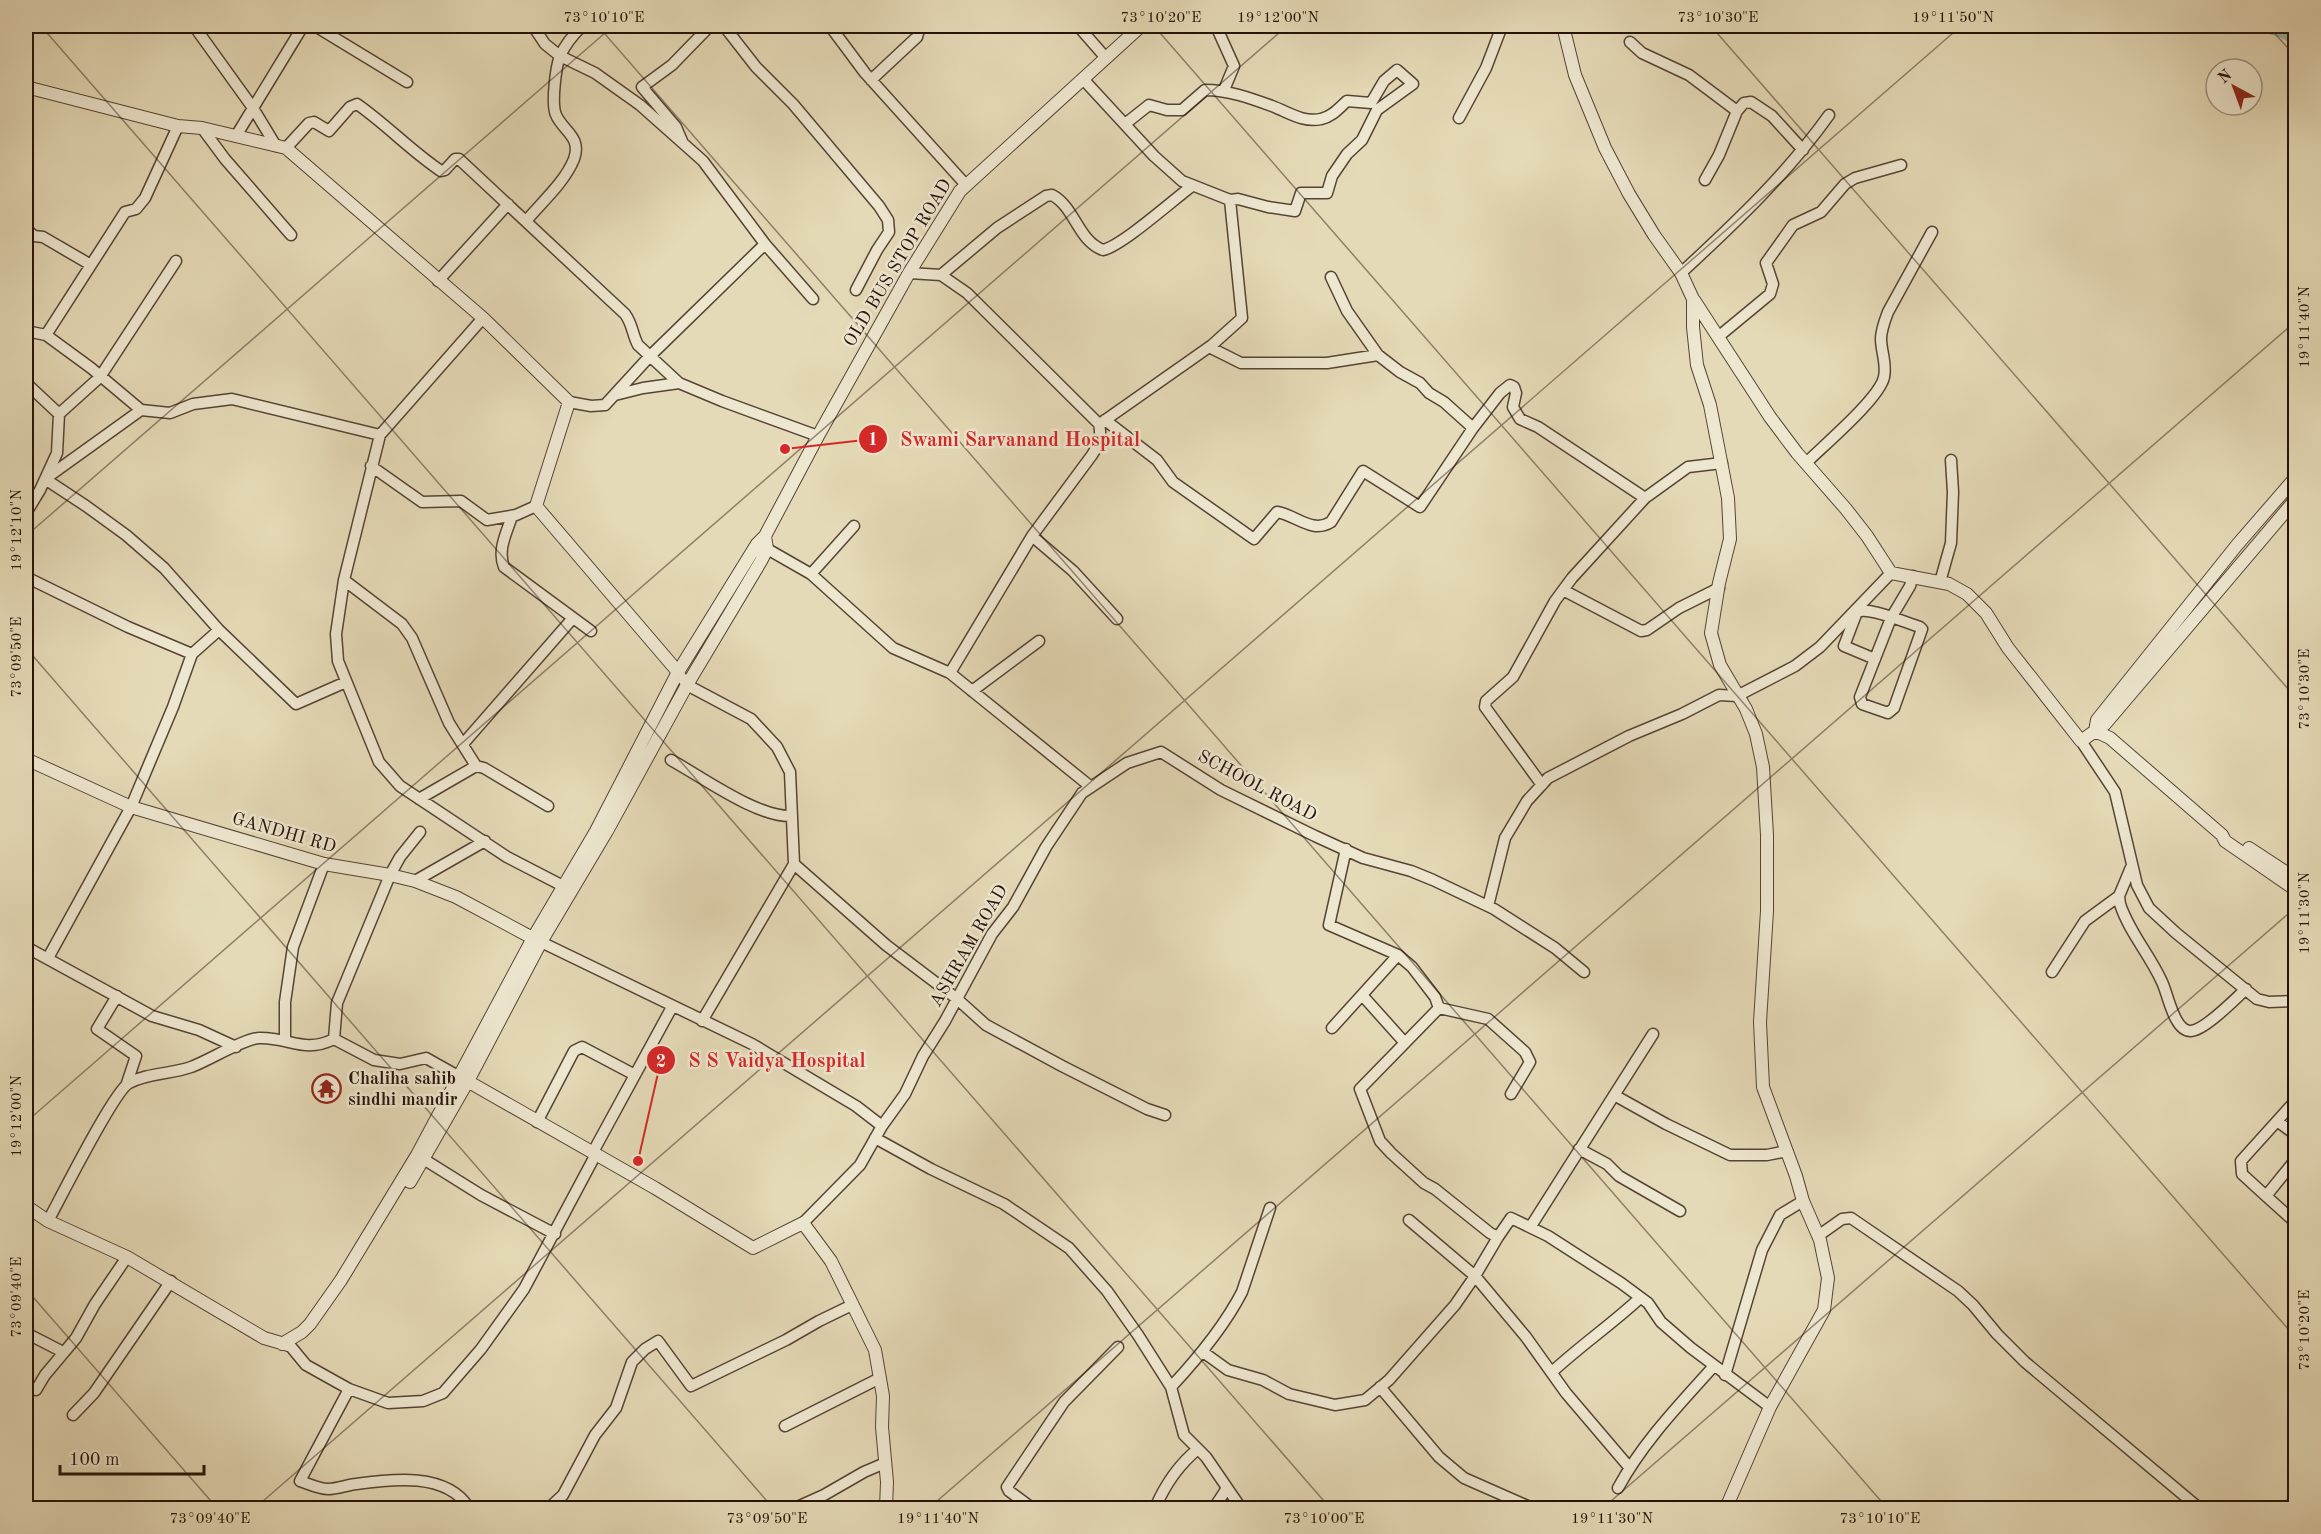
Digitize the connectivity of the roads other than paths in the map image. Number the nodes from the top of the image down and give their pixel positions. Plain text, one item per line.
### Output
1 (194, 26) edge
2 (303, 26) edge
3 (315, 26) edge
4 (533, 26) edge
5 (582, 26) edge
6 (705, 26) edge
7 (724, 26) edge
8 (830, 26) edge
9 (920, 26) edge
10 (1078, 26) edge
11 (1141, 26) edge
12 (1216, 26) edge
13 (1502, 26) edge
14 (1567, 26) edge
15 (1630, 42) dead end
16 (560, 56) junction
17 (1106, 58) junction
18 (1083, 79) junction
19 (872, 81) junction
20 (407, 82) dead end
21 (26, 87) edge
22 (1224, 90) junction
23 (253, 108) junction
24 (1737, 111) junction
25 (1829, 116) dead end
26 (1458, 118) dead end
27 (1125, 124) junction
28 (178, 126) junction
29 (202, 128) junction
30 (236, 136) junction
31 (683, 144) junction
32 (281, 147) junction
33 (1803, 150) junction
34 (1901, 165) dead end
35 (1705, 180) dead end
36 (966, 185) junction
37 (1192, 186) junction
38 (1230, 200) junction
39 (508, 204) junction
40 (526, 221) junction
41 (26, 229) edge
42 (1932, 232) dead end
43 (291, 235) dead end
44 (765, 244) junction
45 (176, 261) dead end
46 (91, 266) junction
47 (909, 273) junction
48 (1681, 273) junction
49 (941, 275) junction
50 (1331, 277) dead end
51 (438, 281) junction
52 (856, 291) dead end
53 (1693, 298) junction
54 (813, 299) dead end
55 (483, 318) junction
56 (26, 331) edge
57 (46, 335) junction
58 (1718, 338) junction
59 (1209, 347) junction
60 (1378, 355) junction
61 (649, 357) junction
62 (100, 377) junction
63 (679, 383) junction
64 (28, 389) edge
65 (615, 395) junction
66 (569, 402) junction
67 (141, 411) junction
68 (59, 414) junction
69 (1102, 422) junction
70 (1473, 428) junction
71 (380, 435) junction
72 (818, 436) junction
73 (1951, 460) dead end
74 (1722, 463) junction
75 (1806, 463) junction
76 (371, 466) junction
77 (2295, 477) edge
78 (45, 479) junction
79 (1645, 498) junction
80 (2295, 499) edge
81 (536, 506) junction
82 (26, 513) edge
83 (512, 516) junction
84 (854, 526) dead end
85 (1032, 536) junction
86 (763, 543) junction
87 (1891, 573) junction
88 (812, 574) junction
89 (1913, 576) junction
90 (26, 577) edge
91 (344, 580) junction
92 (1940, 582) junction
93 (1719, 588) junction
94 (1563, 590) junction
95 (573, 618) junction
96 (1891, 618) junction
97 (1117, 619) dead end
98 (219, 630) junction
99 (591, 631) dead end
100 (1039, 641) dead end
101 (192, 654) junction
102 (1875, 659) junction
103 (678, 672) junction
104 (950, 673) junction
105 (346, 682) junction
106 (687, 685) junction
107 (972, 691) junction
108 (1737, 696) junction
109 (2095, 732) junction
110 (2081, 741) junction
111 (463, 744) junction
112 (26, 759) edge
113 (671, 760) dead end
114 (476, 766) junction
115 (1542, 785) junction
116 (1091, 787) junction
117 (419, 799) junction
118 (548, 806) dead end
119 (131, 807) junction
120 (792, 816) junction
121 (420, 832) dead end
122 (485, 841) junction
123 (1346, 849) junction
124 (324, 864) junction
125 (794, 864) junction
126 (2132, 864) junction
127 (2268, 866) junction
128 (390, 874) junction
129 (2295, 879) edge
130 (415, 881) junction
131 (563, 886) junction
132 (2295, 890) edge
133 (2119, 896) junction
134 (1488, 906) junction
135 (537, 940) junction
136 (26, 947) edge
137 (1398, 955) junction
138 (48, 958) junction
139 (1584, 972) dead end
140 (2052, 972) dead end
141 (2246, 989) junction
142 (1362, 995) junction
143 (117, 996) junction
144 (956, 998) junction
145 (2295, 1001) edge
146 (672, 1007) junction
147 (1439, 1008) junction
148 (702, 1021) junction
149 (1332, 1028) dead end
150 (1653, 1034) dead end
151 (334, 1039) junction
152 (285, 1041) junction
153 (1404, 1042) junction
154 (236, 1047) junction
155 (635, 1075) junction
156 (463, 1078) junction
157 (127, 1083) junction
158 (1511, 1094) dead end
159 (1614, 1095) junction
160 (2295, 1100) edge
161 (1165, 1115) dead end
162 (2277, 1120) junction
163 (537, 1122) junction
164 (882, 1126) junction
165 (2295, 1135) edge
166 (875, 1138) junction
167 (1579, 1149) junction
168 (1786, 1151) junction
169 (594, 1153) junction
170 (421, 1157) junction
171 (2295, 1159) edge
172 (2291, 1173) edge
173 (2266, 1196) junction
174 (1803, 1201) junction
175 (26, 1206) edge
176 (1270, 1208) dead end
177 (1680, 1211) dead end
178 (1409, 1220) dead end
179 (48, 1221) junction
180 (803, 1223) junction
181 (2295, 1223) edge
182 (1531, 1226) junction
183 (555, 1234) junction
184 (1818, 1236) junction
185 (1498, 1237) junction
186 (128, 1257) junction
187 (1475, 1276) junction
188 (171, 1281) junction
189 (1640, 1298) junction
190 (852, 1305) junction
191 (26, 1333) edge
192 (286, 1344) junction
193 (1118, 1347) dead end
194 (63, 1352) junction
195 (1203, 1352) junction
196 (1713, 1367) junction
197 (1552, 1372) junction
198 (1725, 1375) junction
199 (880, 1378) junction
200 (1171, 1387) junction
201 (1380, 1388) junction
202 (349, 1389) junction
203 (36, 1390) dead end
204 (1770, 1407) junction
205 (73, 1415) dead end
206 (784, 1426) dead end
207 (1198, 1449) junction
208 (885, 1462) junction
209 (1629, 1467) junction
210 (1227, 1488) junction
211 (1618, 1488) dead end
212 (469, 1509) edge
213 (549, 1509) edge
214 (795, 1509) edge
215 (886, 1509) edge
216 (1032, 1509) edge
217 (1155, 1509) edge
218 (1214, 1509) edge
219 (1241, 1509) edge
220 (1532, 1509) edge
221 (1726, 1509) edge
222 (2199, 1509) edge

1 - 23 street
2 - 23 street
3 - 20 street
4 - 16 street
5 - 16 street
6 - 31 street
7 - 52 street
8 - 19 street
9 - 19 street
10 - 17 street
11 - 17 street, OLD BUS STOP ROAD
12 - 22 street
13 - 26 street
14 - 48 street
15 - 24 street
16 - 31 street
16 - 40 street
17 - 18 street, OLD BUS STOP ROAD
18 - 27 street
18 - 36 street, OLD BUS STOP ROAD
19 - 36 street
21 - 28 street
22 - 27 street
22 - 38 street
23 - 30 street
23 - 32 street
24 - 33 street
24 - 35 street
25 - 33 street
27 - 37 street
28 - 29 street
28 - 46 street
29 - 30 street
29 - 43 street
30 - 32 street
31 - 44 street
32 - 39 street
32 - 51 street
33 - 48 street
34 - 58 street
36 - 47 street, OLD BUS STOP ROAD
37 - 38 street
37 - 49 street
38 - 59 street
39 - 40 street
39 - 51 street
40 - 61 street
41 - 46 street
42 - 75 street
44 - 54 street
44 - 61 street
45 - 62 street
46 - 57 street
47 - 49 street
47 - 72 street, OLD BUS STOP ROAD
48 - 53 street
49 - 69 street
50 - 60 street
51 - 55 street
53 - 58 street
53 - 74 street
55 - 66 street
55 - 71 street
56 - 57 street
57 - 62 street
58 - 75 street
59 - 60 street
59 - 69 street
60 - 70 street
61 - 63 street
61 - 65 street
62 - 67 street
62 - 68 street
63 - 65 street
63 - 72 street
64 - 68 street
65 - 66 street
66 - 81 street
67 - 71 street
67 - 78 street
68 - 78 street
69 - 70 street
69 - 85 street
70 - 79 street
71 - 76 street
72 - 86 street, OLD BUS STOP ROAD
73 - 92 street
74 - 79 street
74 - 93 street
75 - 87 street
76 - 83 street
76 - 91 street
77 - 109 street
78 - 82 street
78 - 98 street
79 - 94 street
80 - 109 street
81 - 83 street
81 - 103 street
83 - 95 street
84 - 88 street
85 - 97 street
85 - 104 street
86 - 88 street
86 - 103 street
86 - 106 street
87 - 89 street
87 - 108 street
88 - 104 street
89 - 92 street
89 - 96 street
90 - 101 street
91 - 105 street
91 - 111 street
92 - 110 street
93 - 94 street
93 - 108 street
94 - 115 street
95 - 99 street
95 - 111 street
96 - 102 street
96 - 102 street
96 - 102 street
98 - 101 street
98 - 105 street
100 - 107 street
101 - 119 street
103 - 106 street
103 - 131 street
104 - 107 street
105 - 117 street
106 - 120 street
106 - 135 street
107 - 116 street
108 - 115 street
108 - 168 street
109 - 110 street
109 - 127 street
110 - 126 street
111 - 114 street
112 - 119 street, GANDHI RD
113 - 120 street
114 - 117 street
114 - 118 street
115 - 134 street
116 - 123 street, SCHOOL ROAD
116 - 144 street, ASHRAM ROAD
117 - 122 street
119 - 124 street, GANDHI RD
119 - 138 street
120 - 125 street
121 - 128 street
122 - 130 street
122 - 131 street
123 - 134 street
123 - 137 street
124 - 128 street, GANDHI RD
124 - 152 street
125 - 144 street
125 - 148 street
126 - 133 street
126 - 141 street
127 - 129 street
127 - 132 street
128 - 130 street, GANDHI RD
128 - 151 street
130 - 135 street, GANDHI RD
131 - 135 street
133 - 140 street
133 - 141 street
134 - 139 street
135 - 146 street
135 - 156 street
136 - 138 street
137 - 142 street
137 - 147 street
138 - 143 street
141 - 145 street
142 - 149 street
142 - 153 street
143 - 154 street
143 - 157 street
144 - 161 street
144 - 164 street, ASHRAM ROAD
146 - 148 street
146 - 155 street
147 - 153 street
147 - 158 street
148 - 164 street
150 - 159 street
151 - 152 street
151 - 156 street
152 - 154 street
153 - 185 street
154 - 157 street
155 - 163 street
155 - 169 street
156 - 163 street
156 - 170 street
157 - 179 street
159 - 167 street
159 - 168 street
160 - 162 street
162 - 165 street
162 - 173 street
163 - 169 street
164 - 166 street, ASHRAM ROAD
166 - 180 street, ASHRAM ROAD
166 - 200 street
167 - 177 street
167 - 182 street
168 - 174 street
169 - 180 street
169 - 183 street
170 - 183 street
170 - 192 street
171 - 172 street
172 - 173 street
173 - 181 street
174 - 184 street
174 - 198 street
175 - 179 street
176 - 195 street
178 - 187 street
179 - 186 street
180 - 190 street
182 - 185 street
182 - 189 street
183 - 202 street
184 - 204 street
184 - 222 street
185 - 187 street
186 - 188 street
186 - 194 street
187 - 197 street
187 - 201 street
188 - 192 street
188 - 205 street
189 - 196 street
189 - 197 street
190 - 199 street
190 - 213 street
191 - 194 street
192 - 202 street
193 - 216 street
194 - 203 street
195 - 200 street
195 - 201 street
196 - 198 street
196 - 209 street
197 - 209 street
198 - 204 street
199 - 206 street
199 - 208 street
200 - 207 street
201 - 220 street
202 - 212 street
204 - 221 street
207 - 210 street
207 - 217 street
208 - 214 street
208 - 215 street
209 - 211 street
210 - 218 street
210 - 219 street

